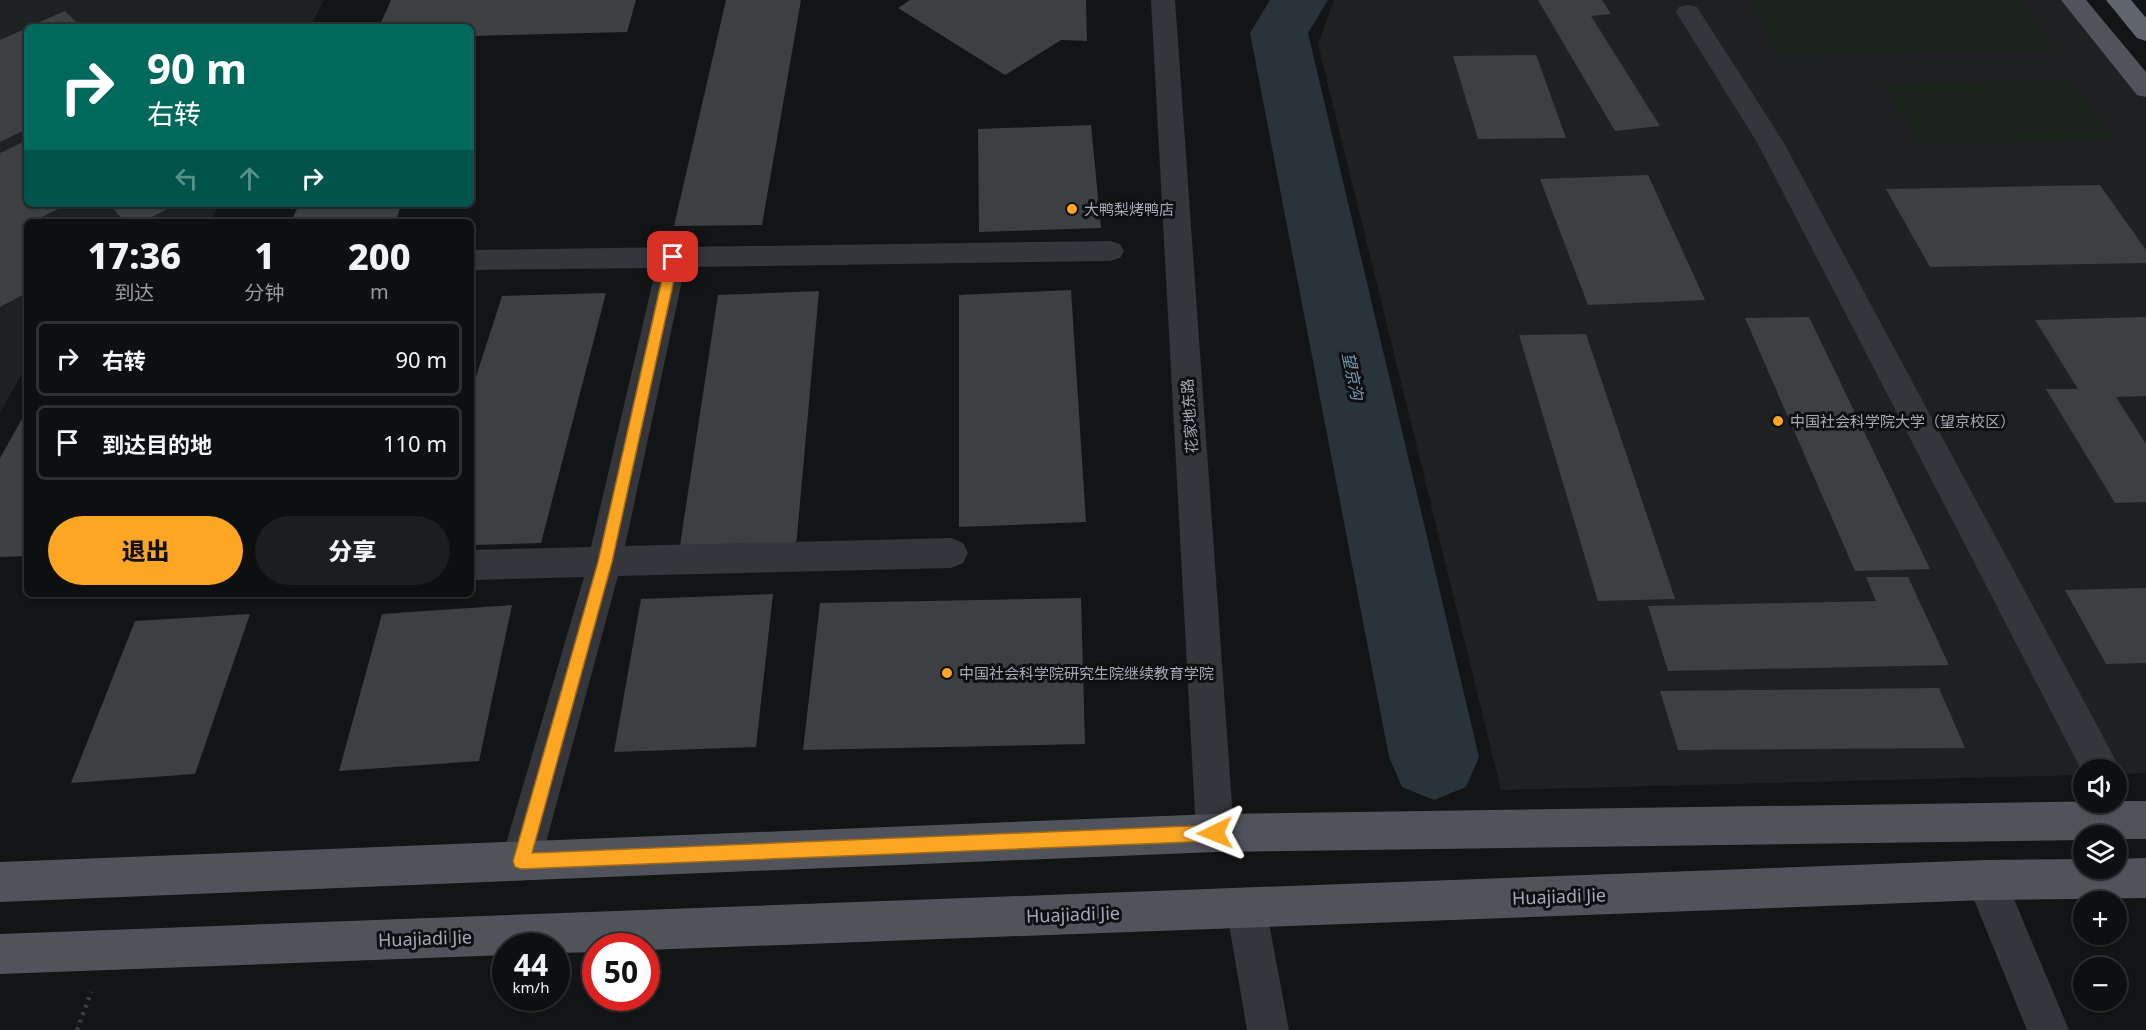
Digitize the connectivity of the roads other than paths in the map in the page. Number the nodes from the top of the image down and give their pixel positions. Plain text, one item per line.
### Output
1 (1163, 0) edge
2 (2073, 0) edge
3 (2118, 0) edge
4 (1688, 12) dead end
5 (2146, 33) edge
6 (2146, 89) edge
7 (1110, 250) dead end
8 (673, 257) junction
9 (474, 260) edge
10 (951, 553) dead end
11 (605, 562) junction
12 (474, 565) edge
13 (2095, 759) edge
14 (2130, 814) edge
15 (1215, 833) junction
16 (521, 861) junction
17 (2146, 878) edge
18 (1986, 880) junction
19 (0, 882) edge
20 (1246, 907) junction
21 (0, 954) edge
22 (1268, 1030) edge
23 (2048, 1030) edge

1 - 15 street, 花家地东路
2 - 6 main road
3 - 5 highway
4 - 13 street
7 - 8 street
8 - 9 street
8 - 11 street
10 - 11 street
11 - 12 street
11 - 16 street
14 - 15 main road
15 - 16 main road
16 - 19 main road
17 - 18 main road, Huajiadi Jie
18 - 20 main road, Huajiadi Jie
18 - 23 street
20 - 21 main road, Huajiadi Jie
20 - 22 street

